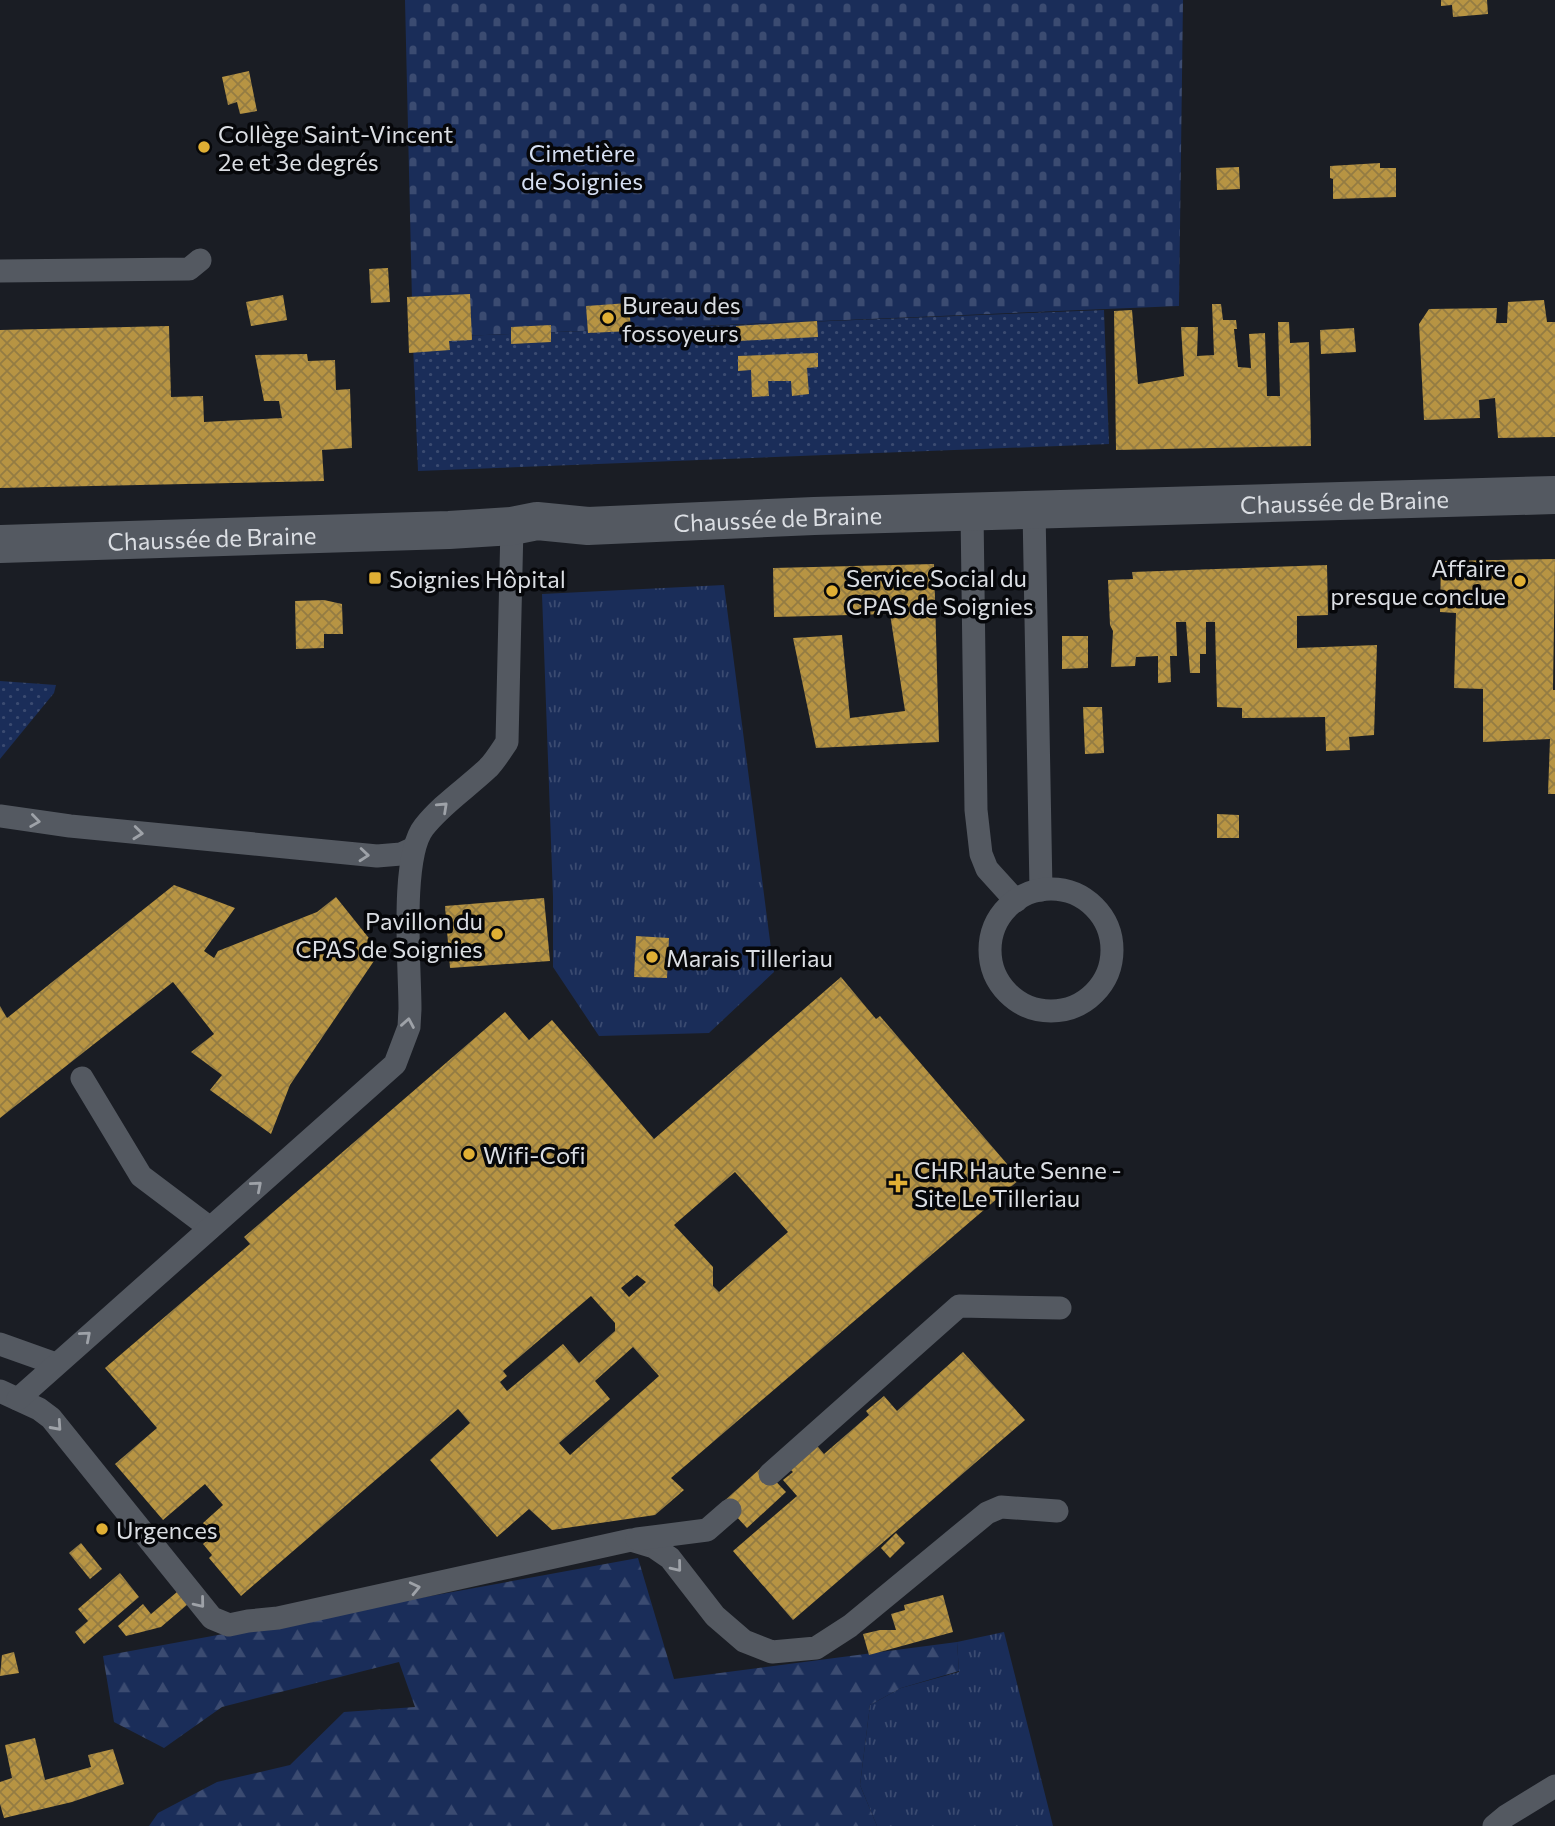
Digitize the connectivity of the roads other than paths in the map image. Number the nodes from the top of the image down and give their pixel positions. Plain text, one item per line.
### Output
1 (200, 260) dead end
2 (0, 271) edge
3 (1555, 495) edge
4 (1034, 510) junction
5 (972, 512) junction
6 (512, 526) junction
7 (0, 544) edge
8 (0, 816) edge
9 (412, 849) junction
10 (1041, 890) junction
11 (1016, 901) junction
12 (82, 1078) dead end
13 (210, 1228) junction
14 (1060, 1308) dead end
15 (0, 1344) edge
16 (55, 1364) junction
17 (9, 1395) edge
18 (770, 1474) dead end
19 (730, 1510) dead end
20 (1057, 1511) dead end
21 (631, 1540) junction
22 (1555, 1786) edge
23 (1494, 1826) edge

1 - 2 lane
3 - 4 street, Chaussée de Braine
4 - 5 street, Chaussée de Braine
4 - 10 lane
5 - 6 street, Chaussée de Braine
5 - 11 lane
6 - 7 street, Chaussée de Braine
9 -> 6 lane
8 -> 9 lane
13 -> 9 lane
10 - 11 lane
10 - 11 lane
12 - 13 lane
16 -> 13 lane
14 - 18 lane
15 - 16 lane
16 - 17 lane
17 -> 21 lane
19 - 21 lane
21 -> 20 lane
22 - 23 lane

